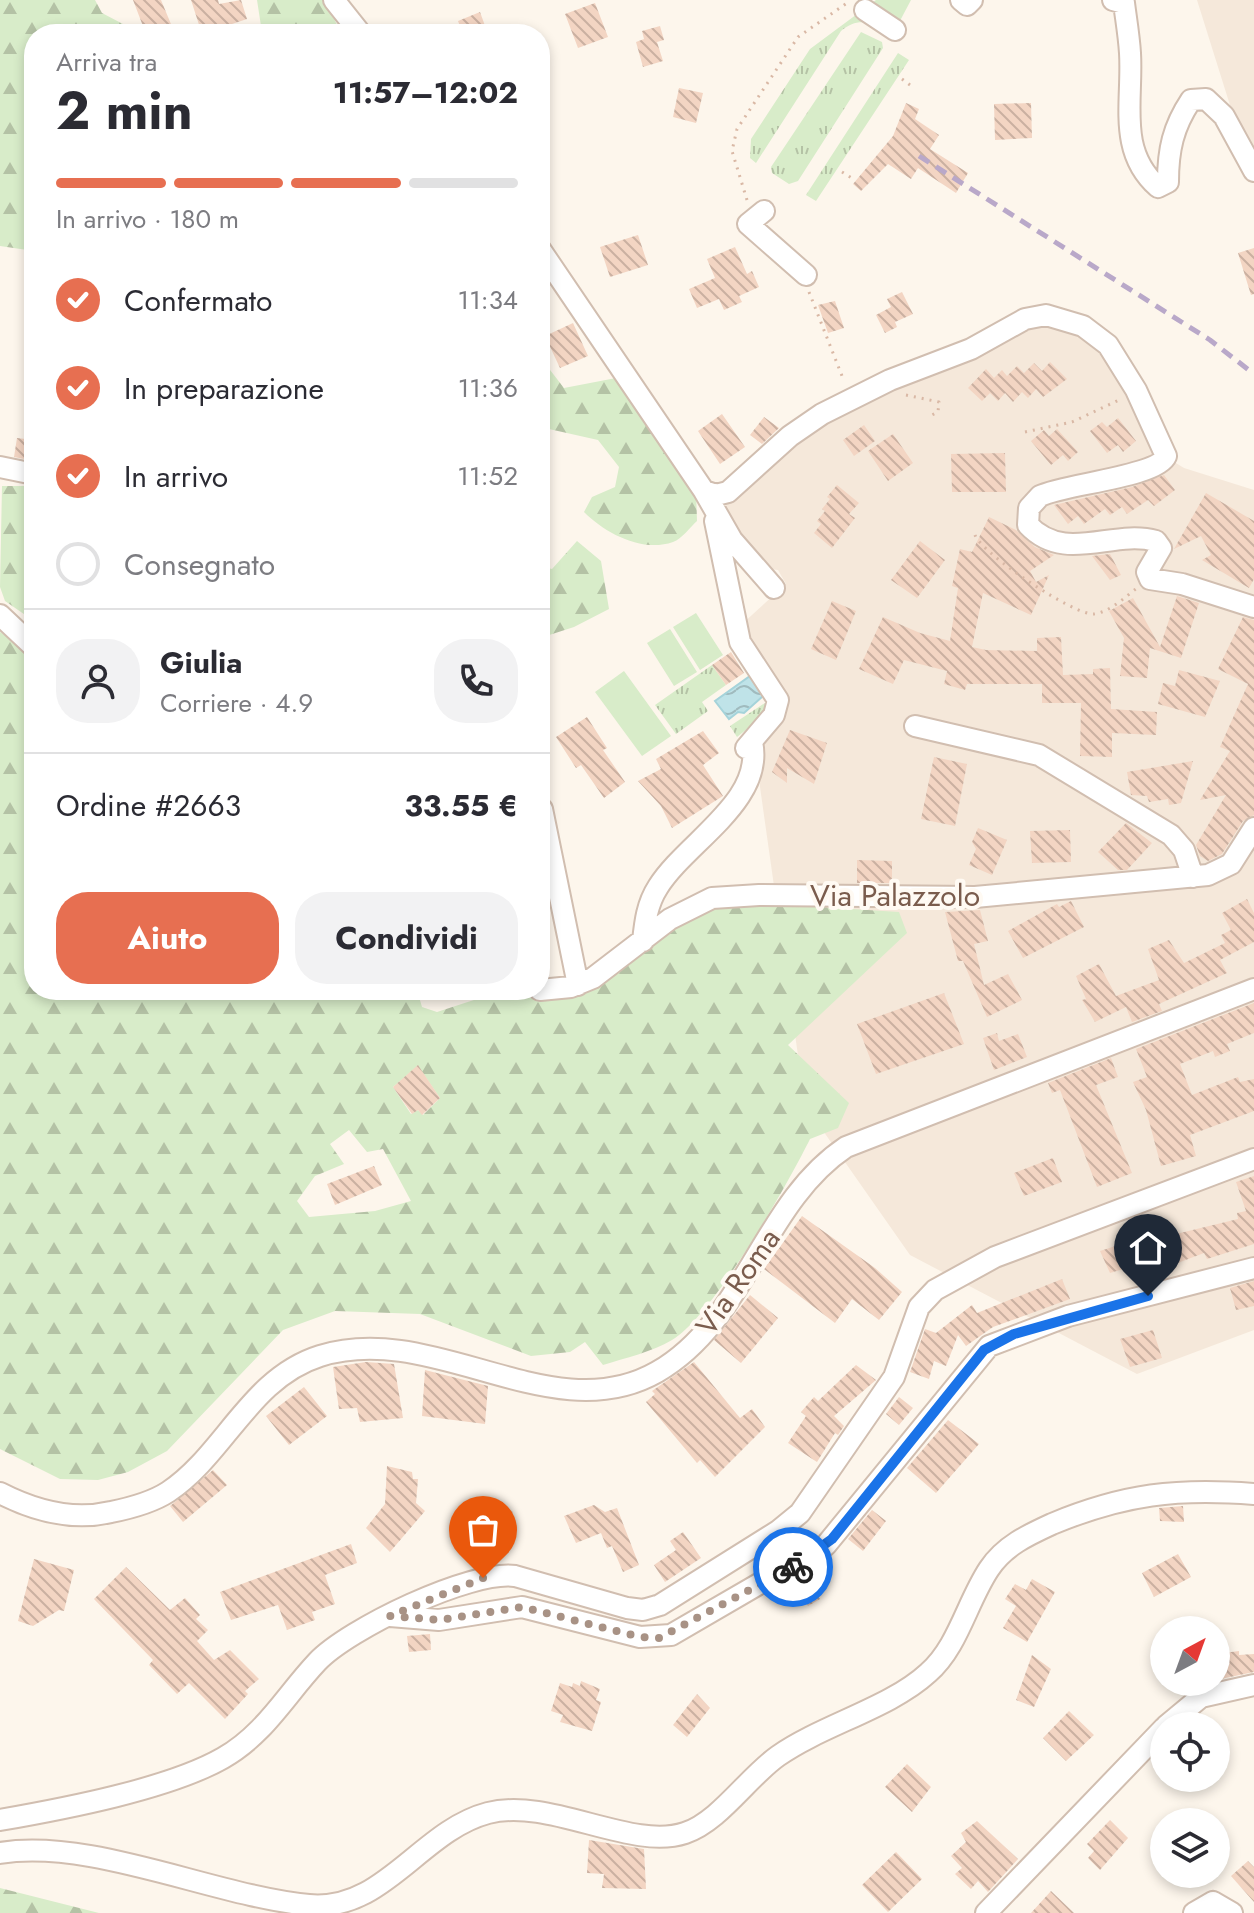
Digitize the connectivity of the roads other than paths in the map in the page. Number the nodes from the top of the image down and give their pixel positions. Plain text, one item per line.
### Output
1 (334, 0) edge
2 (961, 0) edge
3 (972, 0) edge
4 (1113, 0) edge
5 (858, 5) edge
6 (353, 24) edge
7 (895, 30) dead end
8 (1254, 171) edge
9 (751, 221) road end
10 (550, 264) edge
11 (803, 272) road end
12 (0, 467) edge
13 (24, 472) edge
14 (708, 500) junction
15 (774, 588) dead end
16 (1254, 607) edge
17 (2, 618) edge
18 (24, 638) edge
19 (915, 726) dead end
20 (1254, 828) edge
21 (550, 848) edge
22 (1193, 877) junction
23 (643, 941) junction
24 (578, 985) junction
25 (550, 989) edge
26 (1254, 989) edge
27 (1254, 1159) edge
28 (1254, 1268) edge
29 (0, 1493) edge
30 (1254, 1494) edge
31 (390, 1616) junction
32 (1254, 1685) edge
33 (1183, 1712) edge
34 (1150, 1743) edge
35 (0, 1820) edge
36 (0, 1853) edge
37 (986, 1913) edge
38 (1194, 1913) edge
39 (1232, 1913) edge

1 - 6 street
2 - 3 street
4 - 8 street
5 - 7 street
9 - 11 street
10 - 14 street
12 - 13 street
14 - 15 street
14 - 16 street
14 - 23 street
17 - 18 street
19 - 22 street
20 - 22 street, Via Palazzolo
21 - 24 street
22 - 23 street, Via Palazzolo
23 - 24 street, Via Palazzolo
24 - 25 street, Via Palazzolo
26 - 29 street, Via Roma
27 - 31 street
28 - 31 street
30 - 36 street
31 - 35 street
32 - 33 street
34 - 37 street
38 - 39 street

